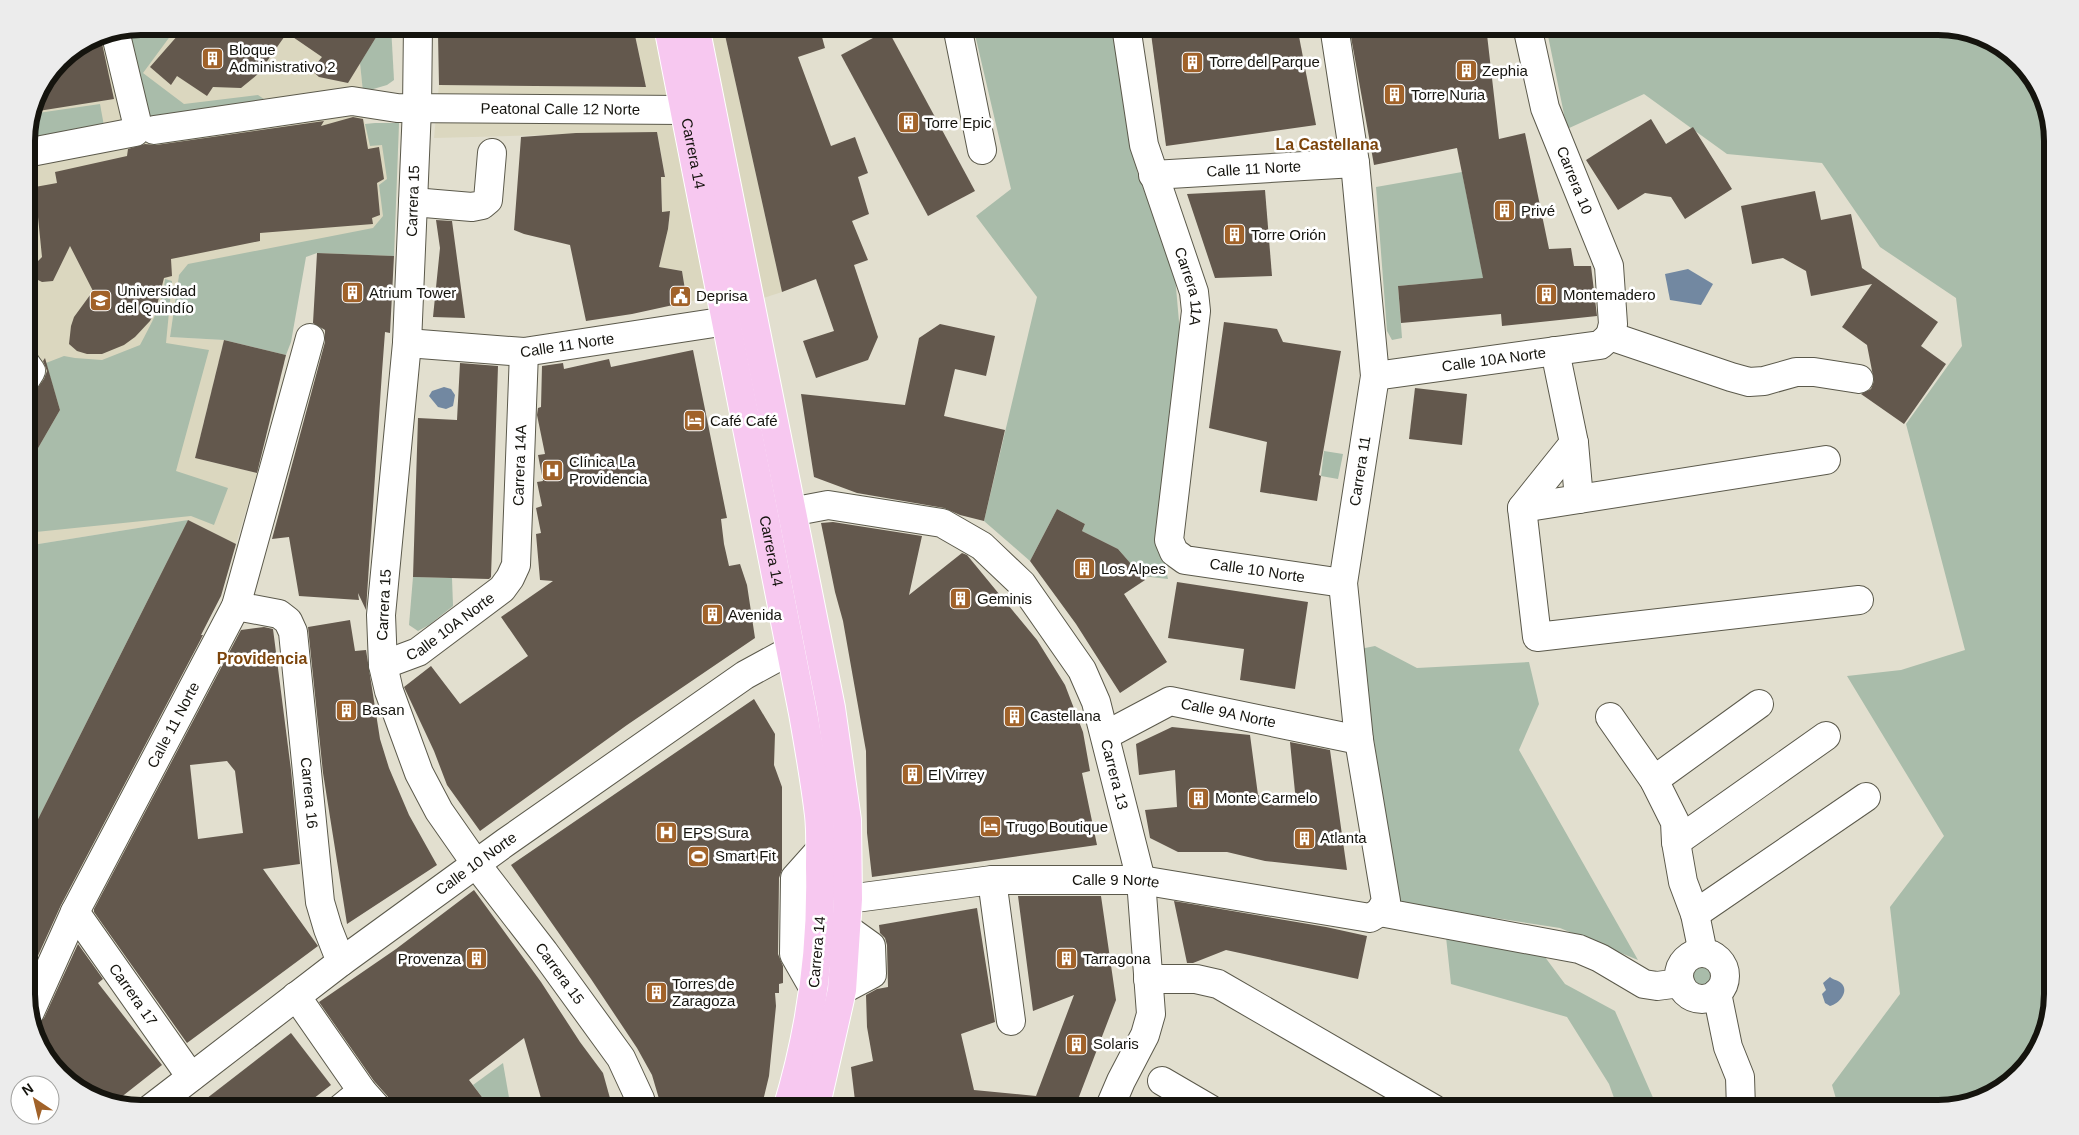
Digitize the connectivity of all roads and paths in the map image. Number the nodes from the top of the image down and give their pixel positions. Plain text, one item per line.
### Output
1 (419, 35) edge
2 (670, 35) edge
3 (697, 35) edge
4 (960, 35) edge
5 (1127, 35) edge
6 (1335, 35) edge
7 (1529, 35) edge
8 (117, 38) edge
9 (426, 108) junction
10 (684, 110) junction
11 (154, 130) dead end
12 (35, 150) edge
13 (982, 150) dead end
14 (492, 153) dead end
15 (1355, 163) junction
16 (1153, 175) junction
17 (413, 202) junction
18 (727, 321) junction
19 (1610, 336) junction
20 (310, 338) dead end
21 (408, 344) junction
22 (524, 352) junction
23 (1558, 363) junction
24 (1375, 376) junction
25 (1859, 379) dead end
26 (1574, 443) junction
27 (1826, 460) dead end
28 (1579, 499) junction
29 (1522, 508) junction
30 (791, 512) junction
31 (1174, 552) joint
32 (510, 578) joint
33 (1343, 583) junction
34 (1859, 600) dead end
35 (236, 606) junction
36 (817, 643) junction
37 (790, 650) junction
38 (383, 665) junction
39 (1759, 704) dead end
40 (1610, 717) dead end
41 (1106, 735) junction
42 (1826, 736) dead end
43 (1359, 740) junction
44 (1654, 780) junction
45 (1866, 797) dead end
46 (1676, 842) junction
47 (476, 864) junction
48 (992, 880) junction
49 (1141, 880) junction
50 (848, 899) junction
51 (75, 912) junction
52 (1380, 912) junction
53 (1695, 914) junction
54 (1703, 953) junction
55 (341, 962) junction
56 (1148, 979) junction
57 (1680, 983) junction
58 (1717, 993) junction
59 (296, 996) junction
60 (35, 1001) edge
61 (1011, 1021) dead end
62 (191, 1077) junction
63 (1162, 1081) dead end
64 (163, 1100) edge
65 (370, 1100) edge
66 (641, 1100) edge
67 (789, 1100) edge
68 (817, 1100) edge
69 (1113, 1100) edge
70 (1195, 1100) edge
71 (1411, 1100) edge
72 (1741, 1100) edge

1 - 9 street, Carrera 15
2 - 10 main road, Carrera 14
3 - 30 main road, Carrera 14
4 - 13 street
5 - 16 street, Carrera 11A
6 - 15 street, Carrera 11
7 - 19 street, Carrera 10
8 - 12 street
9 - 10 street, Peatonal Calle 12 Norte
9 - 11 street, Peatonal Calle 12 Norte
9 - 17 street, Carrera 15
10 - 18 main road, Carrera 14
14 - 17 street
15 - 16 street, Calle 11 Norte
15 - 24 street, Carrera 11
16 - 31 street, Carrera 11A
17 - 21 street, Carrera 15
18 - 22 street, Calle 11 Norte
18 - 37 main road, Carrera 14
19 - 23 street, Calle 10A Norte
19 - 25 street
20 - 35 street, Calle 11 Norte
21 - 22 street, Calle 11 Norte
21 - 38 street, Carrera 15
22 - 32 street, Carrera 14A
23 - 24 street, Calle 10A Norte
23 - 26 street
24 - 33 street, Carrera 11
26 - 28 street
26 - 29 street
27 - 28 street
28 - 29 street
29 - 34 street
30 - 36 main road, Carrera 14
30 - 41 street, Carrera 13
31 - 33 street, Calle 10 Norte
32 - 38 street, Calle 10A Norte
33 - 43 street, Carrera 11
35 - 51 street, Calle 11 Norte
35 - 55 street, Carrera 16
36 - 37 street, Calle 10 Norte
36 - 50 main road, Carrera 14
37 - 47 street, Calle 10 Norte
37 - 67 main road, Carrera 14
38 - 47 street, Carrera 15
39 - 44 street
40 - 44 street
41 - 43 street, Calle 9A Norte
41 - 49 street, Carrera 13
42 - 46 street
43 - 52 street, Carrera 11
44 - 46 street
45 - 53 street
46 - 53 street
47 - 55 street, Calle 10 Norte
47 - 66 street, Carrera 15
48 - 49 street, Calle 9 Norte
48 - 50 street, Calle 9 Norte
48 - 61 street
49 - 52 street, Calle 9 Norte
49 - 56 street, Carrera 13
50 - 68 main road, Carrera 14
51 - 60 street, Calle 11 Norte
51 - 62 street, Carrera 17
52 - 57 street, Calle 9 Norte
53 - 54 street
54 - 57 street
54 - 58 street
55 - 59 street, Calle 10 Norte
56 - 69 street, Carrera 13
56 - 71 street
57 - 58 street
58 - 72 street
59 - 62 street, Calle 10 Norte
59 - 65 street
62 - 64 street, Calle 10 Norte
63 - 70 street

